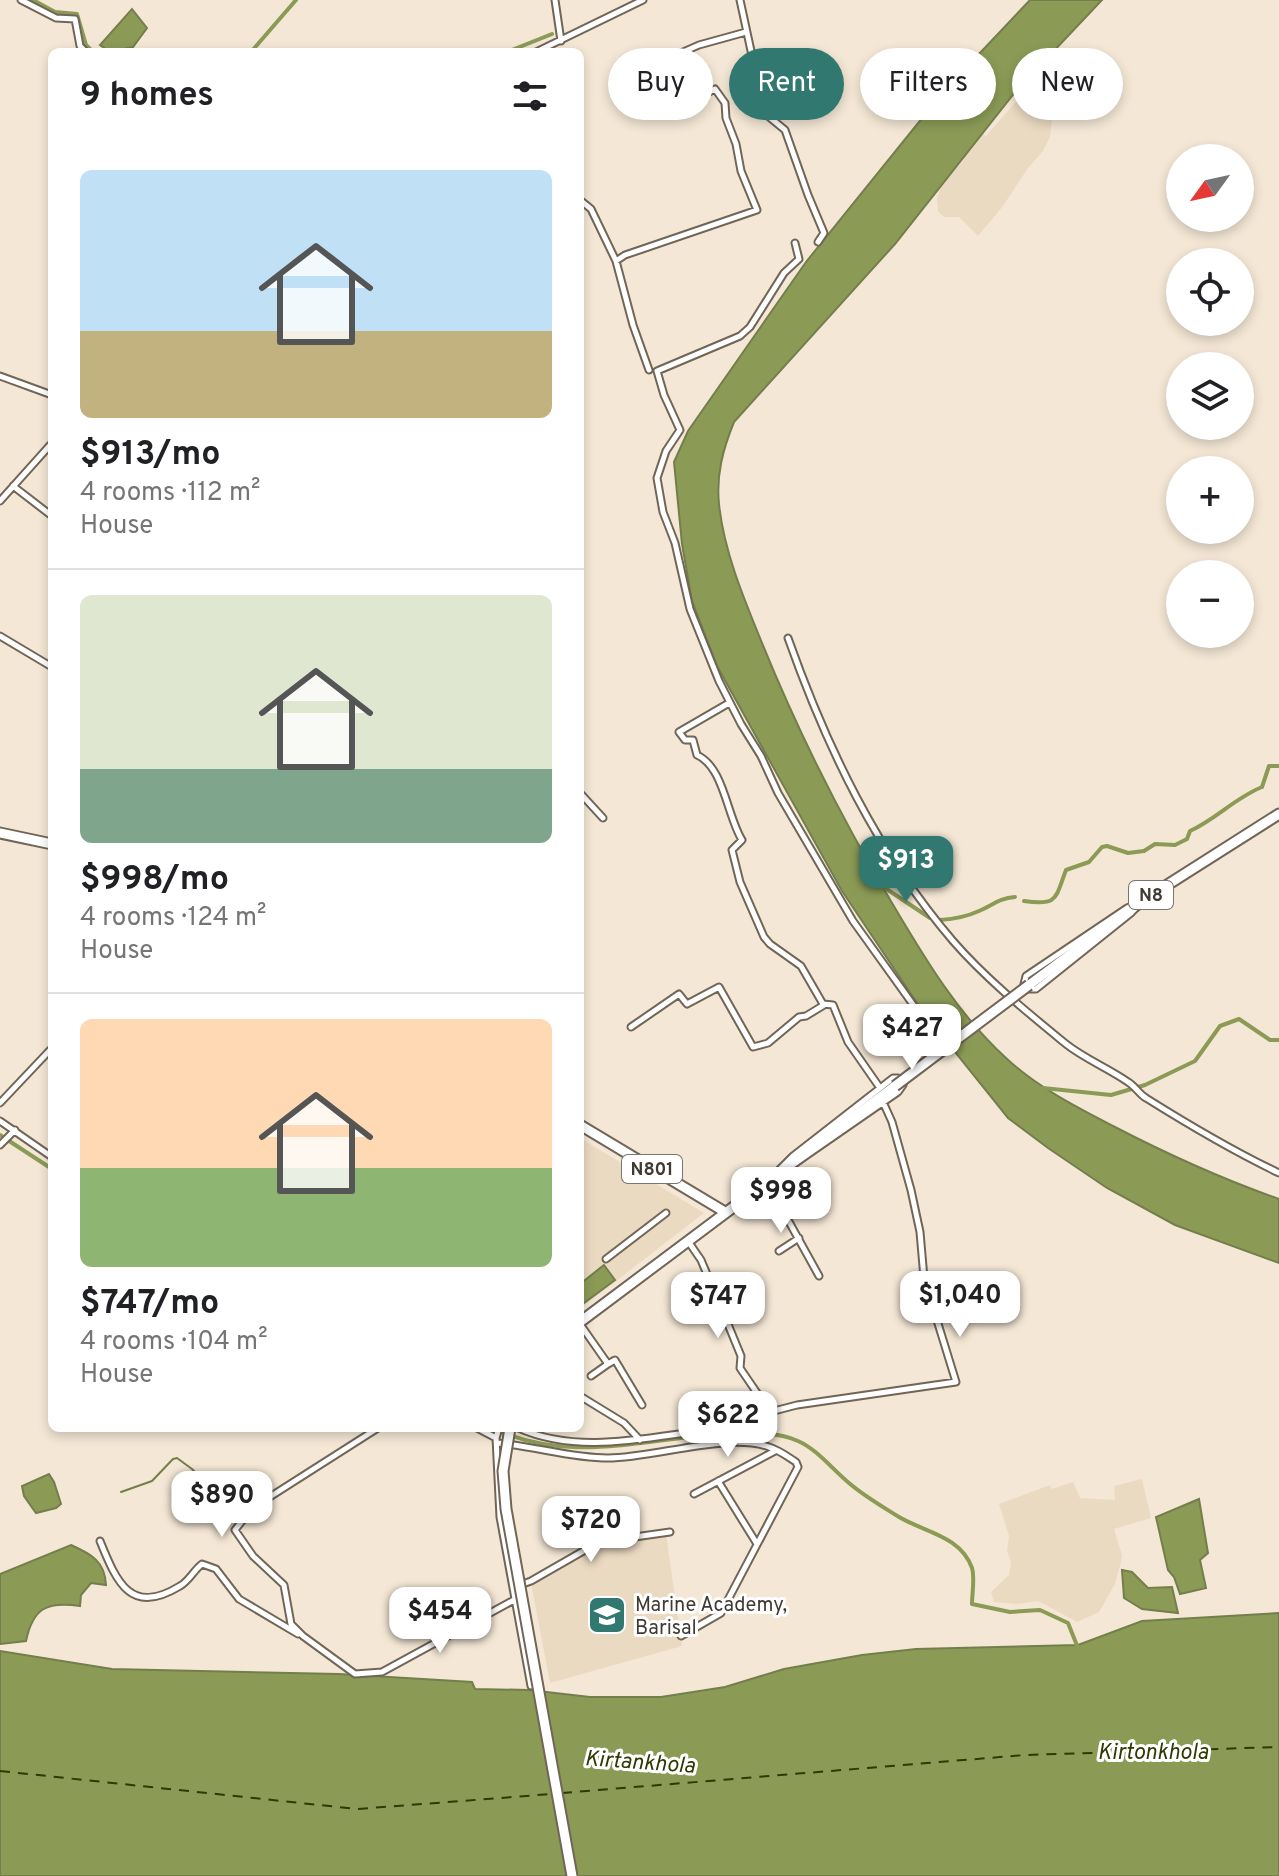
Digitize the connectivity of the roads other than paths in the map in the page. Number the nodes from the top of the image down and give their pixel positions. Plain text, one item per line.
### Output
1 (21, 0) edge
2 (555, 0) edge
3 (643, 0) edge
4 (740, 0) edge
5 (746, 32) junction
6 (561, 41) junction
7 (82, 48) edge
8 (545, 48) edge
9 (584, 203) edge
10 (818, 242) dead end
11 (795, 243) dead end
12 (616, 261) junction
13 (649, 370) dead end
14 (0, 376) edge
15 (48, 394) edge
16 (48, 447) edge
17 (13, 486) junction
18 (0, 501) edge
19 (48, 513) edge
20 (0, 636) edge
21 (788, 638) dead end
22 (48, 665) edge
23 (729, 703) junction
24 (584, 797) edge
25 (1279, 814) edge
26 (603, 818) dead end
27 (0, 833) edge
28 (48, 843) edge
29 (1142, 901) junction
30 (825, 1004) junction
31 (631, 1027) dead end
32 (942, 1045) dead end
33 (48, 1052) edge
34 (880, 1088) junction
35 (883, 1102) junction
36 (0, 1103) edge
37 (0, 1121) edge
38 (584, 1127) edge
39 (14, 1132) junction
40 (1, 1144) edge
41 (48, 1154) edge
42 (1279, 1173) edge
43 (770, 1178) junction
44 (704, 1200) junction
45 (740, 1200) junction
46 (725, 1212) junction
47 (666, 1213) dead end
48 (706, 1226) junction
49 (799, 1238) junction
50 (687, 1240) junction
51 (779, 1251) dead end
52 (606, 1259) dead end
53 (819, 1276) dead end
54 (584, 1320) edge
55 (584, 1329) edge
56 (608, 1364) junction
57 (591, 1376) dead end
58 (584, 1398) edge
59 (642, 1405) dead end
60 (770, 1412) junction
61 (372, 1432) edge
62 (509, 1432) edge
63 (531, 1432) edge
64 (497, 1436) edge
65 (640, 1440) junction
66 (776, 1450) junction
67 (718, 1481) junction
68 (694, 1494) dead end
69 (670, 1532) dead end
70 (100, 1541) dead end
71 (757, 1544) junction
72 (512, 1587) junction
73 (514, 1600) junction
74 (303, 1636) junction
75 (681, 1636) dead end
76 (531, 1686) dead end
77 (572, 1876) edge

1 - 7 street
2 - 6 street
3 - 6 street
4 - 5 street
5 - 10 street
5 - 12 street
6 - 8 street
9 - 12 street
11 - 23 street
12 - 13 street
14 - 15 street
16 - 17 street
17 - 18 street
17 - 19 street
20 - 22 street
21 - 42 street
23 - 30 street
23 - 32 street
24 - 26 street
25 - 29 highway, N8
27 - 28 highway
29 - 29 street
29 - 43 highway, N8, bridge
30 - 31 street
30 - 34 street
33 - 36 street
34 - 35 street
34 - 43 street
35 - 43 street
35 - 60 street
37 - 39 street
38 - 44 highway, N801
39 - 40 street
39 - 41 street
43 - 45 highway, N8
43 - 49 street
44 - 45 highway
44 - 46 highway, N801
44 - 48 highway
45 - 46 highway, N8
46 - 48 highway, N8
47 - 52 street
48 - 50 highway, N8
49 - 51 street
49 - 53 street
50 - 54 highway, N8
50 - 60 street
55 - 56 street
56 - 57 street
56 - 59 street
58 - 65 street
60 - 65 street
61 - 74 street
62 - 77 highway, bridge
63 - 65 street
64 - 66 street
64 - 72 street
66 - 67 street
66 - 71 street
67 - 68 street
67 - 71 street
69 - 72 street
70 - 74 street
71 - 75 street
72 - 73 street
73 - 74 street
73 - 76 street

